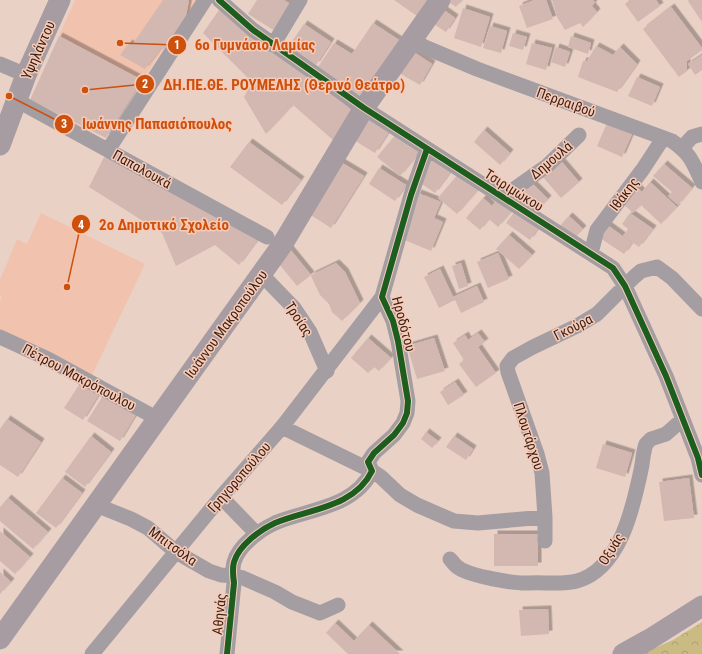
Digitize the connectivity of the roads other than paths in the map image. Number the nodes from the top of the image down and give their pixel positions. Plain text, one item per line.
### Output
1 (60, 0) edge
2 (205, 0) edge
3 (219, 0) edge
4 (300, 0) edge
5 (440, 0) edge
6 (412, 40) junction
7 (273, 45) junction
8 (0, 64) edge
9 (26, 75) junction
10 (16, 100) junction
11 (364, 108) junction
12 (702, 134) edge
13 (579, 135) dead end
14 (661, 138) junction
15 (0, 145) edge
16 (682, 148) junction
17 (427, 149) junction
18 (108, 150) junction
19 (702, 182) edge
20 (503, 197) junction
21 (267, 238) dead end
22 (591, 253) junction
23 (262, 275) junction
24 (625, 286) junction
25 (382, 297) junction
26 (702, 308) edge
27 (0, 337) edge
28 (513, 358) joint
29 (326, 371) junction
30 (158, 419) junction
31 (683, 419) junction
32 (282, 427) junction
33 (372, 472) junction
34 (702, 476) edge
35 (222, 497) junction
36 (96, 505) junction
37 (545, 517) junction
38 (257, 534) junction
39 (545, 541) dead end
40 (176, 552) junction
41 (450, 559) dead end
42 (232, 576) junction
43 (338, 605) dead end
44 (702, 606) edge
45 (0, 639) edge
46 (92, 654) edge
47 (227, 654) edge
48 (623, 654) edge

1 - 9 main road, Υψηλάντου
2 - 18 street
3 - 7 street, Τσιριμώκου
4 - 7 street
5 - 6 main road, Ιωάννου Μακροπούλου
6 - 11 main road, Ιωάννου Μακροπούλου
6 - 14 street, Περραιβού
7 - 11 street, Τσιριμώκου
8 - 9 street
9 - 10 main road, Υψηλάντου
10 - 15 main road, Υψηλάντου
10 - 18 street, Παπαλουκά
11 - 17 street, Τσιριμώκου
11 - 23 main road, Ιωάννου Μακροπούλου
12 - 16 street
13 - 20 street, Δημουλά
14 - 16 street, Περραιβού
14 - 22 street, Ιθάκης
16 - 19 street, Περραιβού
17 - 20 street, Τσιριμώκου
17 - 25 street, Ηροδότου
18 - 21 street, Παπαλουκά
20 - 22 street, Τσιριμώκου
22 - 24 street, Τσιριμώκου
23 - 29 street, Τροίας
23 - 30 main road, Ιωάννου Μακροπούλου
24 - 26 street, Γκούρα
24 - 28 street, Γκούρα
24 - 31 street, Τσιριμώκου
25 - 29 street, Γρηγοροπούλου
25 - 33 street, Ηροδότου
27 - 30 street, Πέτρου Μακρόπουλου
28 - 37 street, Πλουτάρχου
29 - 32 street, Γρηγοροπούλου
30 - 36 main road, Ιωάννου Μακροπούλου
31 - 34 street, Τσιριμώκου
31 - 41 street, Οξυάς
32 - 33 street
32 - 35 street, Γρηγοροπούλου
33 - 37 street
33 - 38 street, Αθηνάς
35 - 38 street
35 - 40 street, Γρηγοροπούλου
36 - 40 street, Μπιτσόλα
36 - 45 main road, Ιωάννου Μακροπούλου
37 - 39 street, Πλουτάρχου
38 - 42 street, Αθηνάς
40 - 42 street, Μπιτσόλα
40 - 46 street, Γρηγοροπούλου
42 - 43 street, Μπιτσόλα
42 - 47 street, Αθηνάς
44 - 48 main road

